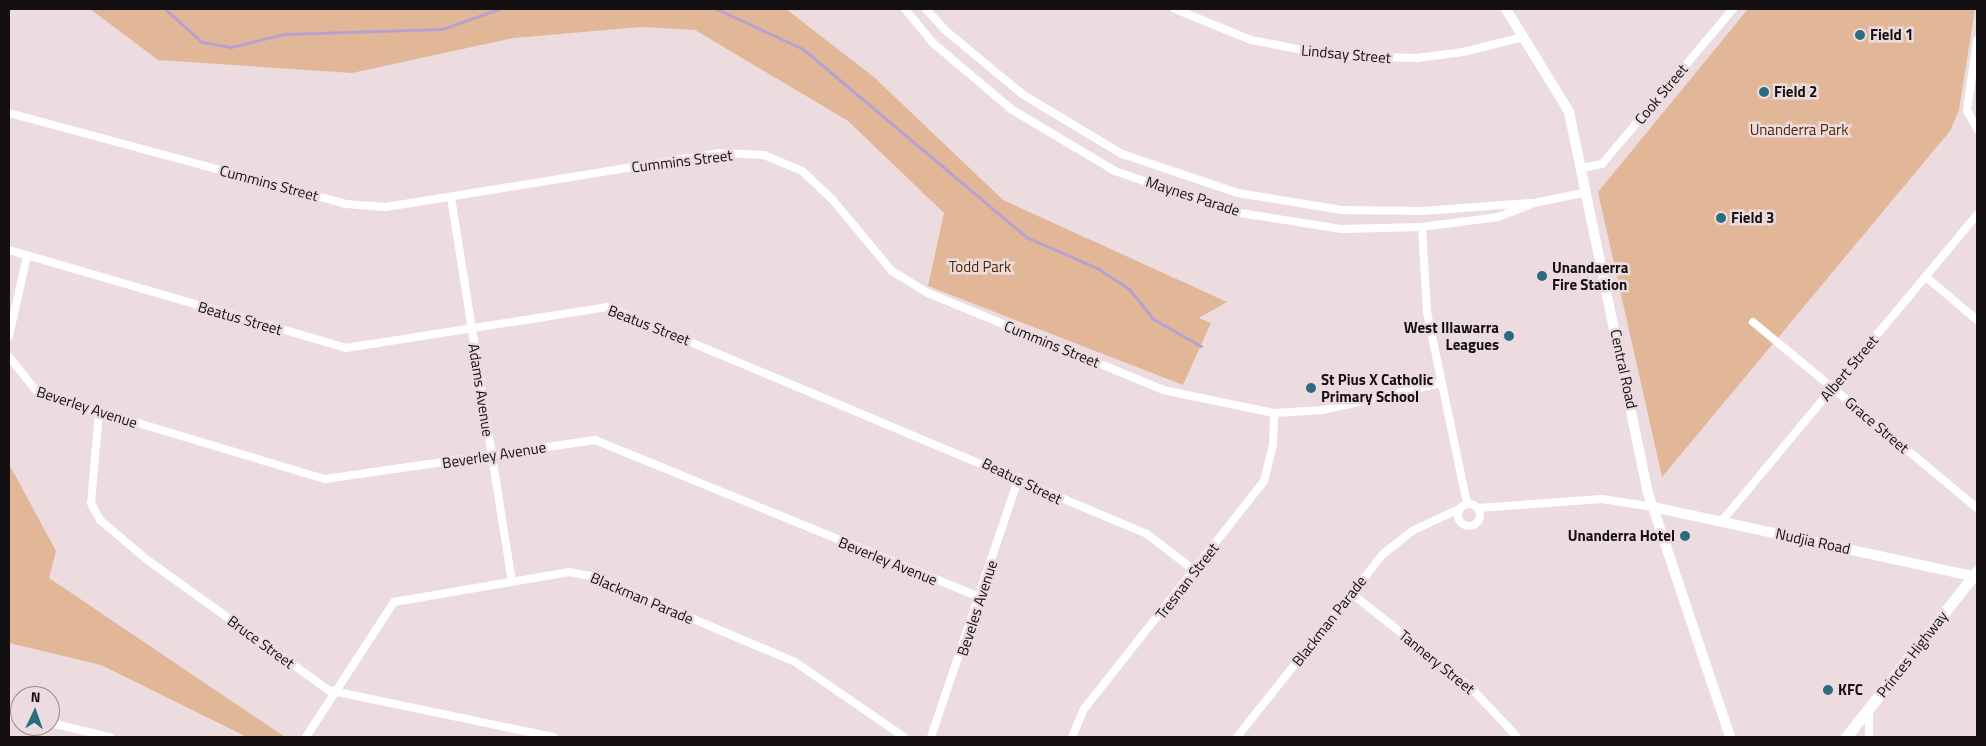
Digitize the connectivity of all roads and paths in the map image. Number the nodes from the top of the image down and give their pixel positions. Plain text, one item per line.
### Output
1 (906, 9) edge
2 (926, 9) edge
3 (1174, 9) edge
4 (1506, 9) edge
5 (1732, 9) edge
6 (1523, 36) junction
7 (1977, 40) edge
8 (9, 113) edge
9 (1977, 129) edge
10 (1582, 168) junction
11 (1587, 192) junction
12 (451, 197) junction
13 (1534, 203) junction
14 (1977, 215) edge
15 (1422, 227) junction
16 (9, 250) edge
17 (27, 256) junction
18 (1926, 277) junction
19 (1977, 320) edge
20 (1753, 322) dead end
21 (471, 327) junction
22 (9, 336) edge
23 (9, 356) edge
24 (1441, 383) junction
25 (1833, 388) junction
26 (99, 412) junction
27 (1274, 413) junction
28 (491, 455) junction
29 (1019, 477) junction
30 (1467, 503) junction
31 (1653, 506) junction
32 (1977, 508) edge
33 (1459, 509) junction
34 (1479, 512) junction
35 (1459, 520) junction
36 (1434, 521) junction
37 (1722, 522) junction
38 (1196, 571) junction
39 (1975, 573) edge
40 (512, 582) junction
41 (1351, 593) junction
42 (980, 597) junction
43 (334, 693) junction
44 (1869, 708) junction
45 (60, 725) edge
46 (110, 737) edge
47 (306, 737) edge
48 (552, 737) edge
49 (904, 737) edge
50 (931, 737) edge
51 (1072, 737) edge
52 (1237, 737) edge
53 (1517, 737) edge
54 (1730, 737) edge
55 (1846, 737) edge
56 (1869, 737) edge

1 - 15 street, Maynes Parade
2 - 13 street, Maynes Parade
3 - 6 street, Lindsay Street
4 - 6 main road, Central Road
5 - 10 street, Cook Street
6 - 10 main road, Central Road
7 - 9 street
8 - 12 street, Cummins Street
10 - 11 main road, Central Road
11 - 13 street, Maynes Parade
11 - 31 main road, Central Road
12 - 21 street, Adams Avenue
12 - 27 street, Cummins Street
13 - 15 street, Maynes Parade
14 - 18 street, Albert Street
15 - 24 street
16 - 17 street, Beatus Street
17 - 21 street, Beatus Street
17 - 22 street
18 - 19 street
18 - 25 street, Albert Street
20 - 25 street, Grace Street
21 - 28 street, Adams Avenue
21 - 29 street, Beatus Street
23 - 26 street, Beverley Avenue
24 - 27 street, Cummins Street
24 - 30 street
25 - 32 street, Grace Street
25 - 37 street, Albert Street
26 - 28 street, Beverley Avenue
26 - 43 street, Bruce Street
27 - 38 street, Tresnan Street
28 - 40 street, Adams Avenue
28 - 42 street, Beverley Avenue
29 - 38 street, Beatus Street
29 - 42 street, Beveles Avenue
30 - 33 street, Blackman Parade
30 - 34 street
31 - 34 street
31 - 37 main road, Nudjia Road
31 - 54 main road, Central Road
33 - 35 street
33 - 36 street, Blackman Parade
34 - 35 street, Blackman Parade
35 - 36 street, Blackman Parade
36 - 41 street, Blackman Parade
37 - 39 main road, Nudjia Road
38 - 51 street, Tresnan Street
39 - 44 main road, Princes Highway
40 - 43 street, Blackman Parade
40 - 49 street, Blackman Parade
41 - 52 street, Blackman Parade
41 - 53 street, Tannery Street
42 - 50 street, Beveles Avenue
43 - 47 street, Blackman Parade
43 - 48 street, Bruce Street
44 - 55 main road, Princes Highway
44 - 56 street
45 - 46 street

